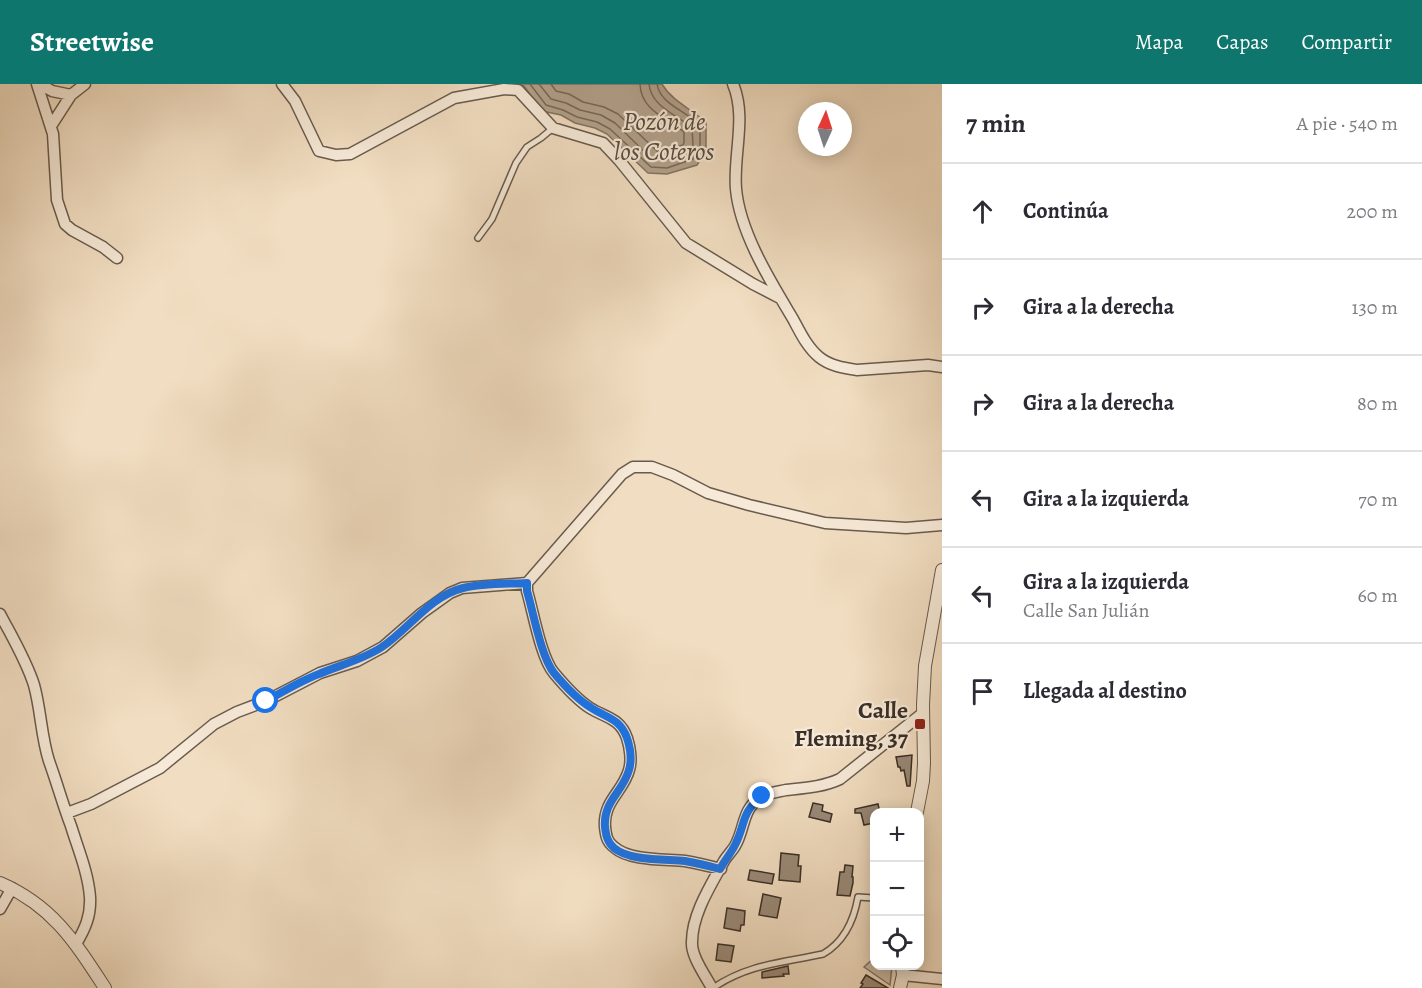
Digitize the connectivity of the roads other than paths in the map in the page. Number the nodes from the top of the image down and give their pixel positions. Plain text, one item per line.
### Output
1 (38, 84) edge
2 (85, 84) edge
3 (282, 84) edge
4 (733, 84) edge
5 (71, 95) junction
6 (51, 126) junction
7 (553, 128) junction
8 (478, 238) dead end
9 (117, 258) dead end
10 (780, 298) junction
11 (942, 367) edge
12 (942, 525) edge
13 (942, 570) edge
14 (527, 583) junction
15 (0, 614) edge
16 (923, 713) junction
17 (918, 808) edge
18 (67, 813) junction
19 (720, 869) junction
20 (0, 883) edge
21 (12, 888) junction
22 (870, 898) edge
23 (0, 909) edge
24 (76, 944) junction
25 (902, 976) edge
26 (942, 979) edge
27 (105, 988) edge
28 (712, 988) edge

1 - 5 street
1 - 6 street
2 - 5 street
3 - 7 street
4 - 10 street
5 - 6 street
6 - 9 street
7 - 8 lane
7 - 10 street
10 - 11 street
12 - 14 street
13 - 16 street
14 - 18 street
14 - 19 street
15 - 18 street
16 - 17 street
16 - 19 street
18 - 24 street
19 - 28 street
20 - 21 street
21 - 23 street
21 - 24 street
22 - 28 lane
24 - 27 street
25 - 26 street

